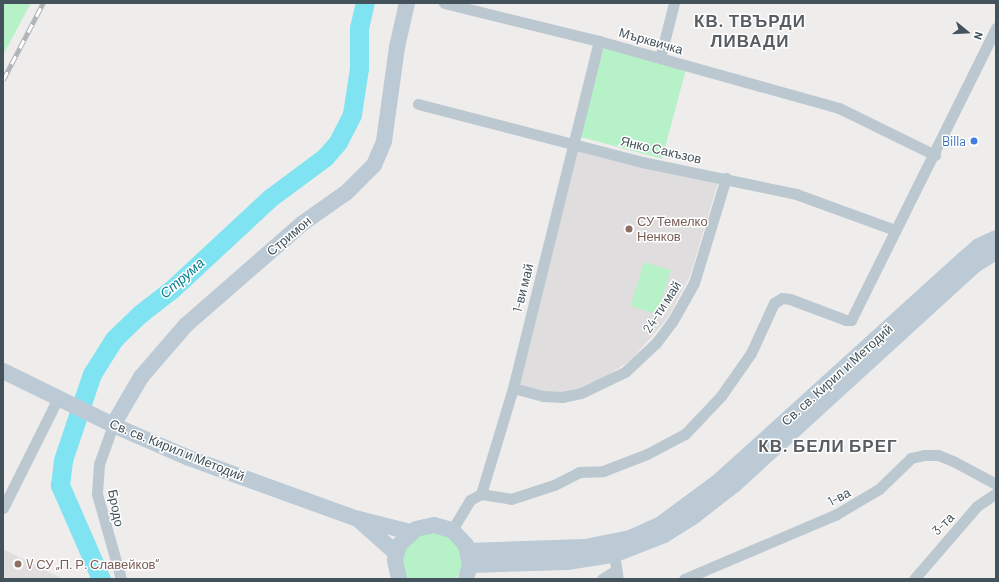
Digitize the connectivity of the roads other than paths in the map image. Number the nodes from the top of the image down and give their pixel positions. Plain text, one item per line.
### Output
1 (407, 3) edge
2 (444, 3) edge
3 (674, 3) edge
4 (996, 28) edge
5 (599, 41) junction
6 (660, 58) junction
7 (418, 104) dead end
8 (572, 142) junction
9 (935, 155) junction
10 (726, 178) junction
11 (895, 230) junction
12 (996, 238) edge
13 (996, 252) edge
14 (3, 371) edge
15 (513, 388) junction
16 (64, 401) junction
17 (108, 423) junction
18 (106, 441) joint
19 (996, 484) edge
20 (996, 493) edge
21 (481, 494) junction
22 (3, 508) edge
23 (355, 518) junction
24 (452, 530) junction
25 (410, 532) junction
26 (396, 553) junction
27 (615, 562) edge
28 (468, 565) edge
29 (121, 579) edge
30 (399, 579) edge
31 (602, 579) edge
32 (684, 579) edge
33 (914, 579) edge

1 - 17 main road, Стримон
2 - 5 street, Мърквичка
3 - 6 street
4 - 9 street
5 - 6 street, Мърквичка
5 - 8 street, 1-ви май
6 - 9 street, Мърквичка
7 - 8 street, Янко Сакъзов
8 - 10 street, Янко Сакъзов
8 - 15 street, 1-ви май
9 - 11 street
10 - 11 street, Янко Сакъзов
10 - 15 street, 24-ти май
11 - 21 street
12 - 27 main road, Св. св. Кирил и Методий
13 - 27 main road, Св. св. Кирил и Методий
14 - 16 main road, Св. св. Кирил и Методий
15 - 21 street, 1-ви май
16 - 17 main road, Св. св. Кирил и Методий
16 - 22 street
17 - 18 street, Стримон
17 - 23 main road, Св. св. Кирил и Методий
18 - 29 street, Бродо
19 - 32 street, 1-ва
20 - 33 street, 3-та
21 - 24 street
23 - 25 main road, Св. св. Кирил и Методий
23 - 26 main road, Св. св. Кирил и Методий
24 - 25 main road
24 - 28 main road
25 - 26 main road
26 - 30 main road
27 - 28 main road, Св. св. Кирил и Методий
27 - 31 street

